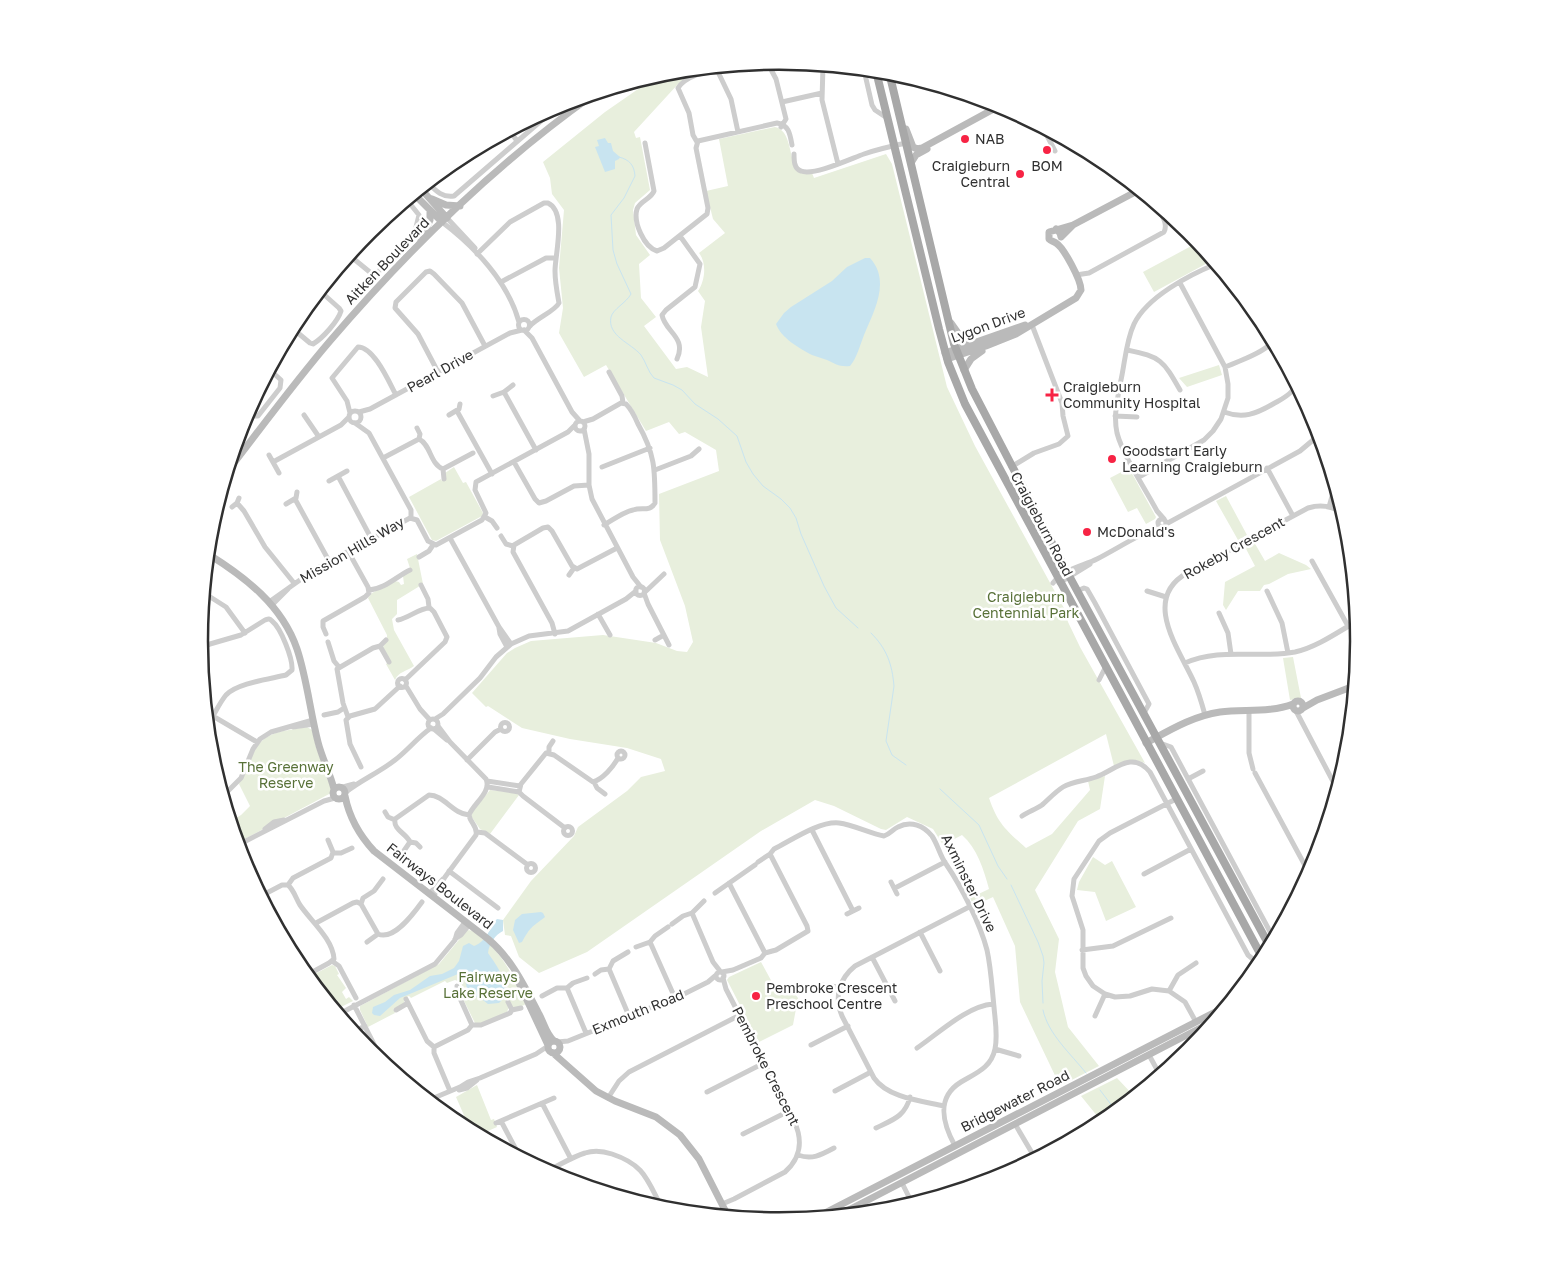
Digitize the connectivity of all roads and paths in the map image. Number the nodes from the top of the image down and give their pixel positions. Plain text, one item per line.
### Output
1 (771, 70) edge
2 (823, 72) edge
3 (720, 73) edge
4 (696, 76) edge
5 (866, 77) edge
6 (878, 79) edge
7 (890, 81) edge
8 (822, 93) junction
9 (895, 98) junction
10 (782, 102) junction
11 (579, 106) edge
12 (991, 110) edge
13 (995, 112) edge
14 (888, 118) junction
15 (539, 123) edge
16 (782, 125) junction
17 (738, 132) junction
18 (514, 136) edge
19 (1047, 137) edge
20 (517, 141) junction
21 (698, 141) junction
22 (906, 143) junction
23 (643, 145) dead end
24 (894, 146) junction
25 (1055, 151) dead end
26 (911, 163) junction
27 (838, 164) junction
28 (432, 187) edge
29 (425, 193) edge
30 (1133, 193) edge
31 (428, 196) junction
32 (419, 199) edge
33 (411, 205) edge
34 (460, 206) junction
35 (430, 210) junction
36 (1163, 219) edge
37 (445, 220) junction
38 (1072, 225) junction
39 (1056, 229) junction
40 (680, 236) junction
41 (1059, 239) junction
42 (418, 246) junction
43 (477, 253) junction
44 (556, 258) junction
45 (355, 260) edge
46 (1210, 267) edge
47 (1089, 273) junction
48 (1076, 276) junction
49 (501, 282) junction
50 (1080, 283) junction
51 (1180, 283) junction
52 (325, 295) edge
53 (947, 315) junction
54 (541, 316) junction
55 (1040, 320) junction
56 (522, 321) junction
57 (1032, 325) junction
58 (526, 328) junction
59 (298, 333) edge
60 (510, 333) junction
61 (1016, 334) junction
62 (970, 345) junction
63 (485, 346) junction
64 (1267, 346) edge
65 (1127, 350) junction
66 (957, 353) junction
67 (946, 356) junction
68 (676, 359) dead end
69 (1225, 367) junction
70 (964, 370) junction
71 (438, 372) junction
72 (609, 372) dead end
73 (274, 374) edge
74 (512, 385) dead end
75 (1180, 390) dead end
76 (1292, 391) dead end
77 (504, 392) junction
78 (396, 395) junction
79 (493, 396) dead end
80 (623, 403) junction
81 (460, 404) dead end
82 (457, 411) junction
83 (1224, 412) junction
84 (303, 414) dead end
85 (254, 416) edge
86 (449, 416) dead end
87 (1115, 416) junction
88 (355, 417) junction
89 (1137, 418) dead end
90 (580, 426) junction
91 (417, 428) dead end
92 (319, 437) junction
93 (419, 439) junction
94 (1314, 440) edge
95 (650, 448) junction
96 (699, 449) dead end
97 (536, 450) junction
98 (473, 453) dead end
99 (269, 455) dead end
100 (383, 458) junction
101 (238, 459) edge
102 (273, 462) junction
103 (514, 462) junction
104 (602, 467) dead end
105 (1011, 467) junction
106 (1267, 468) junction
107 (443, 469) junction
108 (655, 470) junction
109 (347, 471) dead end
110 (279, 473) dead end
111 (492, 474) junction
112 (338, 476) junction
113 (1139, 477) junction
114 (444, 479) dead end
115 (329, 481) dead end
116 (589, 485) junction
117 (297, 492) dead end
118 (1332, 497) edge
119 (295, 499) junction
120 (236, 502) dead end
121 (286, 504) dead end
122 (1329, 507) junction
123 (1335, 509) edge
124 (1292, 516) junction
125 (411, 517) junction
126 (485, 517) junction
127 (1162, 522) junction
128 (604, 525) junction
129 (497, 528) dead end
130 (501, 536) dead end
131 (371, 538) junction
132 (450, 538) junction
133 (433, 544) junction
134 (513, 546) junction
135 (617, 548) junction
136 (348, 551) junction
137 (419, 557) dead end
138 (214, 559) edge
139 (1312, 561) dead end
140 (214, 562) edge
141 (329, 562) junction
142 (220, 564) junction
143 (574, 568) junction
144 (410, 570) dead end
145 (664, 574) dead end
146 (569, 575) dead end
147 (1068, 575) junction
148 (399, 578) junction
149 (1058, 580) junction
150 (294, 584) junction
151 (403, 584) dead end
152 (421, 586) dead end
153 (369, 590) junction
154 (640, 591) junction
155 (1147, 591) dead end
156 (1267, 591) dead end
157 (210, 597) edge
158 (1166, 597) junction
159 (271, 603) junction
160 (429, 607) junction
161 (1219, 613) dead end
162 (598, 614) junction
163 (318, 618) dead end
164 (324, 620) junction
165 (398, 620) dead end
166 (1348, 626) joint
167 (245, 633) junction
168 (326, 634) dead end
169 (554, 634) junction
170 (610, 634) dead end
171 (664, 635) junction
172 (386, 640) dead end
173 (655, 640) dead end
174 (328, 642) dead end
175 (208, 645) edge
176 (669, 645) dead end
177 (380, 646) junction
178 (509, 646) junction
179 (1288, 653) junction
180 (1231, 654) junction
181 (389, 662) dead end
182 (1185, 663) junction
183 (339, 667) junction
184 (1105, 668) junction
185 (1099, 680) dead end
186 (403, 686) junction
187 (1348, 688) edge
188 (344, 708) junction
189 (1298, 708) junction
190 (1249, 711) junction
191 (1205, 715) junction
192 (213, 716) joint
193 (324, 716) dead end
194 (348, 717) junction
195 (314, 722) junction
196 (434, 724) junction
197 (501, 728) dead end
198 (1157, 737) junction
199 (553, 741) dead end
200 (1144, 741) junction
201 (257, 742) junction
202 (549, 753) junction
203 (618, 758) dead end
204 (467, 760) junction
205 (361, 767) dead end
206 (1203, 771) dead end
207 (1188, 779) junction
208 (1333, 781) edge
209 (594, 782) junction
210 (487, 784) junction
211 (520, 789) junction
212 (228, 791) edge
213 (339, 793) junction
214 (605, 794) dead end
215 (1176, 799) junction
216 (1167, 804) junction
217 (385, 812) dead end
218 (469, 815) junction
219 (1022, 816) dead end
220 (395, 820) junction
221 (565, 828) dead end
222 (812, 830) junction
223 (477, 832) junction
224 (328, 840) dead end
225 (244, 842) edge
226 (410, 842) junction
227 (1223, 846) junction
228 (420, 847) dead end
229 (352, 848) dead end
230 (1192, 849) junction
231 (333, 853) junction
232 (770, 854) junction
233 (401, 855) dead end
234 (1221, 857) junction
235 (944, 862) junction
236 (528, 865) dead end
237 (1305, 865) edge
238 (449, 871) junction
239 (1144, 874) dead end
240 (382, 879) dead end
241 (891, 882) dead end
242 (729, 883) junction
243 (288, 885) junction
244 (267, 893) edge
245 (715, 893) dead end
246 (431, 896) junction
247 (422, 902) dead end
248 (704, 902) dead end
249 (361, 904) junction
250 (969, 907) junction
251 (498, 908) dead end
252 (859, 908) dead end
253 (853, 911) junction
254 (692, 914) junction
255 (848, 914) dead end
256 (1171, 918) dead end
257 (316, 923) junction
258 (467, 923) junction
259 (920, 932) junction
260 (1270, 933) edge
261 (378, 934) junction
262 (1266, 940) edge
263 (367, 942) dead end
264 (650, 942) junction
265 (636, 947) dead end
266 (1082, 950) junction
267 (628, 952) dead end
268 (766, 953) junction
269 (1258, 953) edge
270 (872, 957) junction
271 (1253, 960) edge
272 (332, 961) junction
273 (1196, 963) dead end
274 (608, 969) junction
275 (313, 971) edge
276 (940, 971) dead end
277 (595, 974) dead end
278 (720, 976) junction
279 (587, 978) dead end
280 (457, 986) dead end
281 (840, 987) junction
282 (567, 988) junction
283 (803, 991) dead end
284 (1169, 991) junction
285 (1105, 994) junction
286 (542, 996) dead end
287 (356, 998) dead end
288 (674, 998) junction
289 (895, 1001) dead end
290 (508, 1002) dead end
291 (993, 1004) junction
292 (354, 1006) junction
293 (521, 1008) dead end
294 (396, 1010) dead end
295 (512, 1010) junction
296 (345, 1011) edge
297 (740, 1015) junction
298 (629, 1016) junction
299 (1095, 1016) dead end
300 (1205, 1020) edge
301 (1202, 1024) edge
302 (472, 1025) junction
303 (1198, 1025) junction
304 (365, 1026) junction
305 (848, 1026) junction
306 (360, 1028) edge
307 (586, 1033) junction
308 (373, 1043) edge
309 (811, 1045) dead end
310 (434, 1047) junction
311 (554, 1047) junction
312 (918, 1048) dead end
313 (995, 1050) junction
314 (1149, 1055) junction
315 (1019, 1056) dead end
316 (764, 1063) junction
317 (1157, 1069) edge
318 (871, 1072) junction
319 (1088, 1077) junction
320 (1096, 1082) junction
321 (835, 1090) dead end
322 (452, 1091) junction
323 (707, 1092) dead end
324 (1059, 1092) junction
325 (1078, 1092) junction
326 (436, 1097) edge
327 (554, 1098) dead end
328 (608, 1098) junction
329 (910, 1098) junction
330 (542, 1103) junction
331 (944, 1106) junction
332 (789, 1110) junction
333 (1015, 1124) junction
334 (876, 1128) dead end
335 (743, 1134) dead end
336 (513, 1147) edge
337 (834, 1148) dead end
338 (957, 1150) junction
339 (1032, 1153) edge
340 (798, 1155) junction
341 (571, 1159) junction
342 (556, 1167) edge
343 (898, 1176) junction
344 (902, 1183) junction
345 (909, 1197) edge
346 (657, 1199) edge
347 (722, 1205) junction
348 (855, 1207) edge
349 (724, 1209) edge
350 (833, 1209) edge

1 - 10 street
2 - 8 street
3 - 17 street
4 - 21 street
5 - 14 street
6 - 14 main road, Craigieburn Road
7 - 9 main road, Craigieburn Road
8 - 10 street
8 - 27 street
9 - 12 street
9 - 22 main road, Craigieburn Road
10 - 16 street
11 - 34 street, Aitken Boulevard
13 - 26 street
14 - 24 main road, Craigieburn Road
15 - 20 street
16 - 17 street
16 - 27 street
17 - 21 street
18 - 20 street
19 - 25 street
20 - 28 street
21 - 40 street
22 - 24 street
22 - 26 main road, Craigieburn Road
23 - 40 street
24 - 27 street
24 - 67 main road, Craigieburn Road
26 - 53 main road, Craigieburn Road
29 - 31 street
30 - 38 street
31 - 34 street
31 - 37 street
32 - 35 street
33 - 45 street
34 - 37 street, Aitken Boulevard
35 - 37 street
35 - 42 street
36 - 47 street
37 - 42 street, Aitken Boulevard
37 - 43 street
38 - 39 street
38 - 41 street
39 - 41 street
39 - 41 street
40 - 68 street
41 - 48 street
42 - 101 street, Aitken Boulevard
43 - 44 street
43 - 49 street
44 - 49 street
44 - 54 street
46 - 51 street
47 - 48 street
47 - 50 street
48 - 50 street
49 - 56 street
50 - 55 street, Lygon Drive
51 - 65 street
51 - 69 street
52 - 59 street
53 - 62 street
53 - 66 main road, Craigieburn Road
54 - 56 street
54 - 58 street
55 - 57 street, Lygon Drive
55 - 62 street, Lygon Drive
56 - 58 street
56 - 58 street
56 - 60 street, Pearl Drive
57 - 61 street, Lygon Drive
57 - 105 street
58 - 60 street, Pearl Drive
58 - 90 street
60 - 63 street, Pearl Drive
61 - 66 street, Lygon Drive
61 - 70 street
62 - 66 street, Lygon Drive
63 - 71 street, Pearl Drive
63 - 71 street
64 - 69 street
65 - 75 street
65 - 87 street
66 - 67 street, Lygon Drive
66 - 70 main road, Craigieburn Road
67 - 149 main road, Craigieburn Road
69 - 83 street
70 - 105 main road, Craigieburn Road
71 - 78 street, Pearl Drive
72 - 80 street
73 - 85 street
74 - 77 street
76 - 83 street
77 - 79 street
77 - 97 street
78 - 88 street, Pearl Drive
78 - 88 street
80 - 90 street
80 - 95 street
81 - 82 street
82 - 86 street
82 - 111 street
83 - 113 street
84 - 92 street
87 - 89 street
87 - 113 street
88 - 92 street
88 - 100 street
90 - 97 street
90 - 116 street
91 - 93 street
92 - 102 street
93 - 100 street
93 - 107 street
94 - 106 street
95 - 104 street
95 - 108 street
96 - 108 street
97 - 103 street
98 - 107 street
99 - 102 street
100 - 125 street
102 - 110 street
103 - 111 street
103 - 116 street
105 - 147 main road, Craigieburn Road
106 - 124 street
106 - 127 street
107 - 114 street
108 - 128 street
109 - 112 street
111 - 126 street
112 - 115 street
112 - 131 street
113 - 127 street
116 - 128 street
117 - 119 street
118 - 122 street
119 - 121 street
119 - 141 street
120 - 150 street
122 - 123 street, Rokeby Crescent
122 - 124 street, Rokeby Crescent
124 - 158 street, Rokeby Crescent
125 - 131 street, Mission Hills Way
125 - 133 street, Mission Hills Way
126 - 129 street
126 - 132 street
127 - 147 street
128 - 135 street
130 - 134 street
131 - 136 street, Mission Hills Way
132 - 133 street
132 - 178 street
133 - 137 street
134 - 143 street
134 - 169 street
135 - 143 street
135 - 154 street
136 - 141 street, Mission Hills Way
136 - 153 street
138 - 142 street, Fairways Boulevard
139 - 166 street
140 - 142 street, Fairways Boulevard
141 - 150 street, Mission Hills Way
142 - 159 street, Fairways Boulevard
143 - 146 street
144 - 148 street
145 - 154 street
147 - 149 street
147 - 198 main road, Craigieburn Road
148 - 151 street
148 - 153 street
149 - 184 main road, Craigieburn Road
150 - 159 street, Mission Hills Way
152 - 160 street
153 - 164 street
154 - 162 street
154 - 171 street
155 - 158 street
156 - 179 street
157 - 167 street
158 - 182 street
159 - 195 street, Fairways Boulevard
160 - 165 street
160 - 186 street
161 - 180 street
162 - 169 street
162 - 170 street
163 - 164 street
164 - 168 street
166 - 179 street
167 - 175 street
167 - 192 street
169 - 178 street
171 - 173 street
171 - 176 street
172 - 177 street
174 - 183 street
177 - 181 street
177 - 183 street
178 - 196 street
179 - 180 street
180 - 182 street
182 - 191 street
183 - 188 street
184 - 185 street
184 - 200 main road, Craigieburn Road
186 - 194 street
186 - 196 street
187 - 189 street
188 - 193 street
188 - 194 street
189 - 190 street
189 - 208 street
190 - 191 street
190 - 237 street
191 - 198 street
192 - 201 street
194 - 205 street
195 - 201 street
195 - 213 street, Fairways Boulevard
196 - 204 street
196 - 213 street
197 - 204 street
198 - 200 street
198 - 207 street, Craigieburn Road
198 - 234 main road, Craigieburn Road
199 - 202 street
200 - 215 main road, Craigieburn Road
201 - 212 street
202 - 209 street
202 - 211 street
203 - 209 street
204 - 210 street
206 - 207 street
207 - 227 street, Craigieburn Road
209 - 214 street
210 - 211 street
210 - 218 street
211 - 221 street
213 - 225 street
213 - 246 street, Fairways Boulevard
215 - 216 street
215 - 269 main road, Craigieburn Road
216 - 219 street
216 - 230 street
216 - 266 street
217 - 220 street
218 - 220 street
218 - 223 street
220 - 226 street
222 - 232 street, Axminster Drive
222 - 235 street, Axminster Drive
222 - 253 street
223 - 236 street
223 - 238 street
224 - 231 street
226 - 228 street
226 - 233 street
227 - 234 street
227 - 260 street, Craigieburn Road
229 - 231 street
230 - 239 street
230 - 271 street
231 - 243 street
232 - 242 street, Axminster Drive
232 - 268 street, Exmouth Road
234 - 262 main road, Craigieburn Road
235 - 241 street
235 - 250 street, Axminster Drive
238 - 246 street
238 - 251 street
240 - 249 street
242 - 245 street, Axminster Drive
242 - 268 street
243 - 244 street
243 - 257 street
246 - 258 street, Fairways Boulevard
247 - 261 street
248 - 254 street
249 - 257 street
249 - 261 street
250 - 259 street
250 - 291 street, Axminster Drive
252 - 253 street
253 - 255 street
254 - 264 street
254 - 278 street, Pembroke Crescent
256 - 266 street
257 - 272 street
258 - 292 street
258 - 311 street, Fairways Boulevard
259 - 270 street
259 - 276 street
261 - 263 street
264 - 265 street
264 - 288 street
266 - 285 street
267 - 274 street
268 - 278 street, Exmouth Road
270 - 281 street
270 - 289 street
272 - 275 street
272 - 287 street
273 - 284 street
274 - 277 street
274 - 298 street
278 - 288 street, Exmouth Road
278 - 297 street, Pembroke Crescent
279 - 282 street
280 - 302 street
281 - 283 street
281 - 305 street
282 - 286 street
282 - 307 street
284 - 285 street
284 - 303 street
285 - 299 street
288 - 298 street, Exmouth Road
290 - 295 street
291 - 312 street
291 - 313 street, Axminster Drive
292 - 296 street
292 - 304 street
293 - 295 street
294 - 310 street
295 - 302 street
297 - 316 street, Pembroke Crescent
297 - 328 street
298 - 307 street, Exmouth Road
300 - 303 street, Bridgewater Road
301 - 303 street, Bridgewater Road
302 - 310 street
303 - 314 street, Bridgewater Road
303 - 319 street, Bridgewater Road
304 - 306 street
304 - 308 street
305 - 309 street
305 - 318 street
307 - 311 street, Exmouth Road
310 - 322 street
311 - 322 street, Exmouth Road
311 - 328 street
313 - 315 street
313 - 331 street
314 - 317 street
314 - 320 street, Bridgewater Road
316 - 323 street
316 - 332 street, Pembroke Crescent
318 - 321 street
318 - 329 street
319 - 320 street
319 - 324 street, Bridgewater Road
320 - 325 street, Bridgewater Road
322 - 326 street, Exmouth Road
324 - 325 street
324 - 338 street, Bridgewater Road
325 - 333 street, Bridgewater Road
327 - 330 street
328 - 347 street
329 - 331 street
329 - 334 street
330 - 336 street
330 - 341 street
331 - 338 street
332 - 335 street
332 - 340 street, Pembroke Crescent
333 - 338 street, Bridgewater Road
333 - 339 street
337 - 340 street
338 - 343 street, Bridgewater Road
338 - 344 street, Bridgewater Road
340 - 347 street
341 - 342 street
341 - 346 street
343 - 344 street
343 - 350 street, Bridgewater Road
344 - 345 street
344 - 348 street, Bridgewater Road
347 - 349 street

